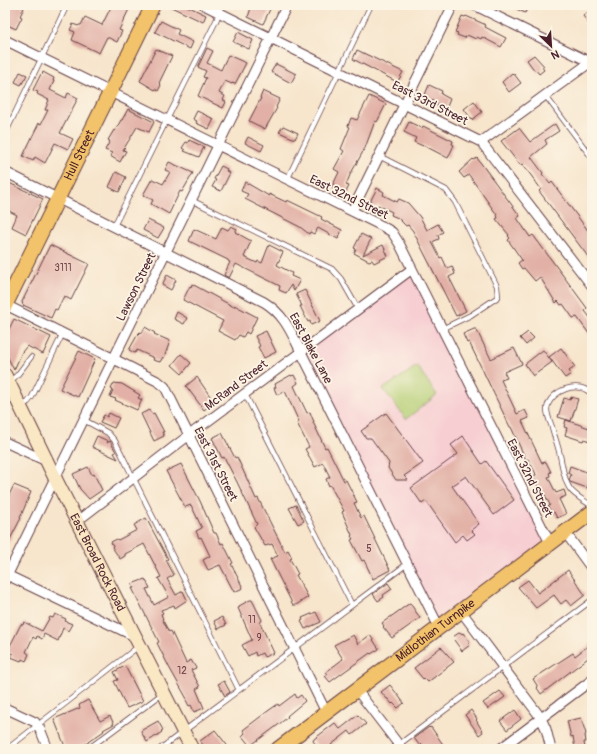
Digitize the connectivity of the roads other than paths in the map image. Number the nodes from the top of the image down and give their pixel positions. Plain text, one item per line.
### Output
1 (67, 5) edge
2 (153, 5) edge
3 (204, 5) edge
4 (287, 5) edge
5 (371, 5) edge
6 (453, 5) edge
7 (474, 5) edge
8 (220, 8) edge
9 (271, 38) junction
10 (5, 40) edge
11 (41, 58) junction
12 (591, 61) edge
13 (339, 71) junction
14 (111, 92) junction
15 (545, 95) junction
16 (405, 104) junction
17 (166, 120) junction
18 (5, 134) edge
19 (480, 142) junction
20 (218, 146) junction
21 (379, 156) junction
22 (592, 158) edge
23 (5, 172) edge
24 (287, 180) junction
25 (58, 198) junction
26 (191, 200) junction
27 (352, 211) junction
28 (114, 226) junction
29 (166, 252) junction
30 (412, 269) junction
31 (590, 280) edge
32 (5, 306) edge
33 (358, 309) junction
34 (442, 329) junction
35 (63, 333) junction
36 (301, 352) junction
37 (31, 357) dead end
38 (114, 358) junction
39 (7, 379) edge
40 (245, 394) junction
41 (592, 395) edge
42 (20, 406) junction
43 (84, 420) junction
44 (188, 436) junction
45 (5, 442) edge
46 (46, 461) junction
47 (54, 478) junction
48 (134, 478) junction
49 (592, 506) edge
50 (592, 512) edge
51 (76, 522) junction
52 (564, 532) junction
53 (550, 543) junction
54 (407, 564) junction
55 (592, 569) edge
56 (6, 576) edge
57 (592, 600) edge
58 (352, 605) junction
59 (461, 610) junction
60 (439, 627) junction
61 (136, 641) junction
62 (295, 648) junction
63 (503, 667) junction
64 (592, 680) edge
65 (356, 689) junction
66 (239, 690) junction
67 (163, 693) junction
68 (5, 708) edge
69 (326, 712) junction
70 (541, 718) junction
71 (38, 725) junction
72 (183, 732) junction
73 (398, 748) edge
74 (7, 749) edge
75 (48, 749) edge
76 (88, 749) edge
77 (160, 749) edge
78 (192, 749) edge
79 (278, 749) edge
80 (500, 749) edge
81 (551, 749) edge

1 - 11 lane
2 - 14 main road, Hull Street
3 - 8 street, East 33rd Street
4 - 9 street, Lawson Street
5 - 13 lane
6 - 16 street
7 - 12 street
8 - 9 street, East 33rd Street
8 - 17 lane
9 - 13 street, East 33rd Street
9 - 20 street, Lawson Street
10 - 11 street, East 32nd Street
11 - 14 street, East 32nd Street
11 - 18 lane
12 - 15 street
13 - 16 street, East 33rd Street
13 - 24 lane
14 - 17 street, East 32nd Street
14 - 25 main road, Hull Street
15 - 19 street
15 - 22 lane
16 - 19 street, East 33rd Street
16 - 21 street
17 - 20 street, East 32nd Street
17 - 28 lane
19 - 31 street, East 33rd Street
20 - 24 street, East 32nd Street
20 - 26 street, Lawson Street
21 - 27 street
21 - 34 lane
23 - 25 street, East Blake Lane
24 - 27 street, East 32nd Street
25 - 28 street, East Blake Lane
25 - 32 main road, Hull Street
26 - 29 street, Lawson Street
26 - 33 lane
27 - 30 street, East 32nd Street
28 - 29 street, East Blake Lane
29 - 36 street, East Blake Lane
29 - 38 street, Lawson Street
30 - 33 street, McRand Street
30 - 34 street, East 32nd Street
32 - 35 street, East 31st Street
33 - 36 street, McRand Street
34 - 53 street, East 32nd Street
35 - 38 street, East 31st Street
35 - 42 lane
36 - 40 street, McRand Street
36 - 54 street, East Blake Lane
37 - 39 lane
38 - 43 street, Lawson Street
38 - 44 street, East 31st Street
39 - 42 main road, East Broad Rock Road
40 - 44 street, McRand Street
40 - 58 lane
41 - 49 lane
42 - 46 main road, East Broad Rock Road
43 - 47 street, Lawson Street
43 - 48 lane
44 - 48 street, McRand Street
44 - 62 street, East 31st Street
45 - 46 street
46 - 47 main road, East Broad Rock Road
47 - 51 main road, East Broad Rock Road
47 - 56 street, Lawson Street
48 - 51 street, McRand Street
48 - 66 lane
50 - 52 main road, Midlothian Turnpike
51 - 61 main road, East Broad Rock Road
52 - 53 main road, Midlothian Turnpike
52 - 55 street
53 - 59 main road, Midlothian Turnpike
54 - 58 lane
54 - 60 street, East Blake Lane
56 - 61 street
57 - 63 lane
58 - 62 lane
59 - 60 main road, Midlothian Turnpike
59 - 63 street
60 - 65 main road, Midlothian Turnpike
61 - 67 main road, East Broad Rock Road
61 - 71 lane
62 - 66 lane
62 - 69 street, East 31st Street
63 - 70 street
63 - 73 lane
64 - 70 street
65 - 69 main road, Midlothian Turnpike
65 - 73 street
66 - 72 lane
67 - 72 main road, East Broad Rock Road
67 - 76 lane
68 - 71 street
69 - 79 main road, Midlothian Turnpike
70 - 80 street
70 - 81 street
71 - 74 lane
71 - 75 street
72 - 77 lane
72 - 78 main road, East Broad Rock Road

